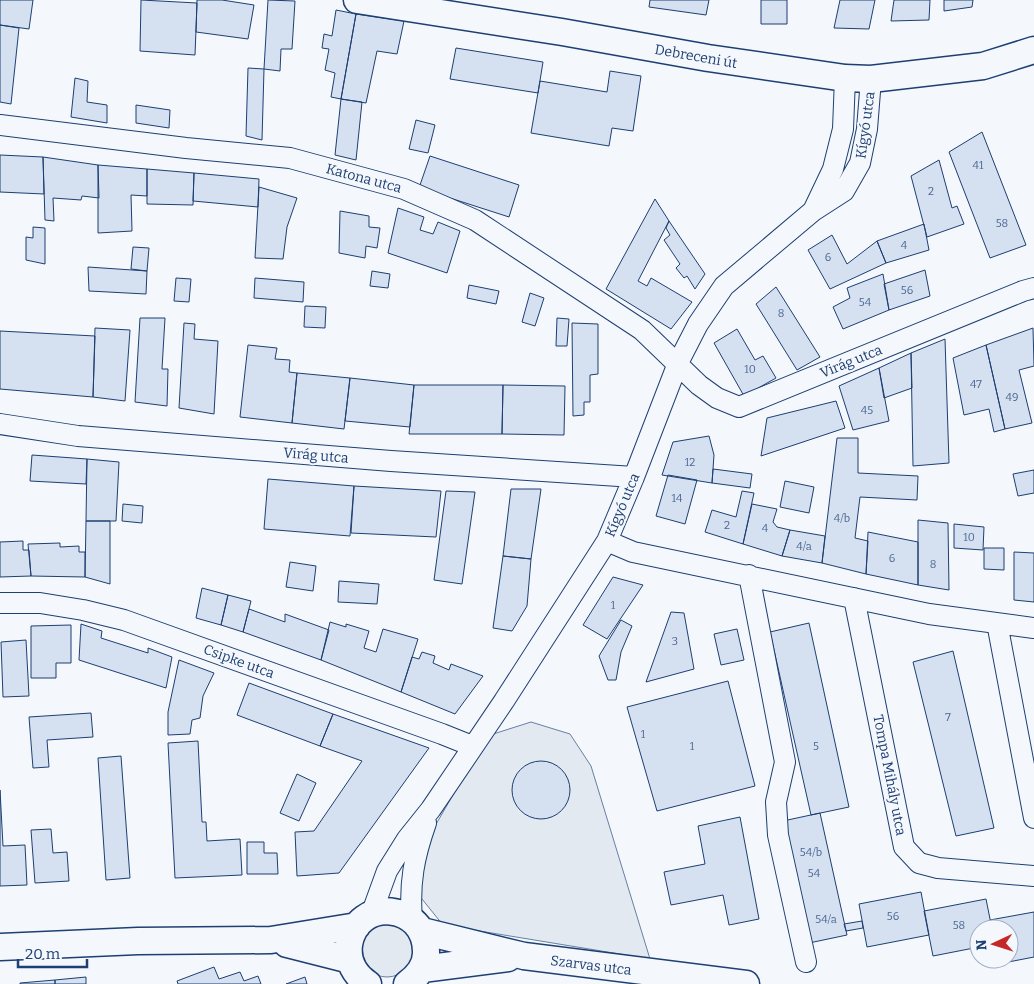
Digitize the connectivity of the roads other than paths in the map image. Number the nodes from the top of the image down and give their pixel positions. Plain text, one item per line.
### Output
1 (357, 0) edge
2 (1034, 50) edge
3 (845, 78) junction
4 (871, 79) junction
5 (0, 125) edge
6 (813, 211) junction
7 (1034, 288) edge
8 (678, 363) junction
9 (0, 424) edge
10 (634, 477) junction
11 (607, 541) junction
12 (749, 575) junction
13 (854, 598) junction
14 (0, 603) edge
15 (997, 623) junction
16 (1034, 628) edge
17 (472, 746) junction
18 (432, 809) junction
19 (1034, 818) edge
20 (1034, 876) edge
21 (364, 920) junction
22 (417, 925) junction
23 (271, 940) junction
24 (0, 947) edge
25 (524, 956) junction
26 (806, 962) dead end
27 (361, 977) edge
28 (415, 977) edge
29 (746, 984) edge

1 - 3 street, Debreceni út
2 - 4 street, Debreceni út
3 - 4 street, Debreceni út
3 - 6 street, Kígyó utca
4 - 6 street, Kígyó utca
5 - 8 street, Katona utca
6 - 8 street, Kígyó utca
7 - 8 street, Virág utca
8 - 10 street, Kígyó utca
9 - 10 street, Virág utca
10 - 11 street, Kígyó utca
11 - 12 street
11 - 17 street, Kígyó utca
12 - 13 street
12 - 26 street
13 - 15 street
13 - 20 street, Tompa Mihály utca
14 - 17 street, Csipke utca
15 - 16 street
15 - 19 street
17 - 18 street, Kígyó utca
18 - 21 street, Kígyó utca
18 - 22 street, Kígyó utca
21 - 22 street, Szarvas utca
21 - 23 street
21 - 27 street
22 - 25 street, Szarvas utca
22 - 28 street
23 - 24 street
23 - 27 street
25 - 28 street, Szarvas utca
25 - 29 street, Szarvas utca

